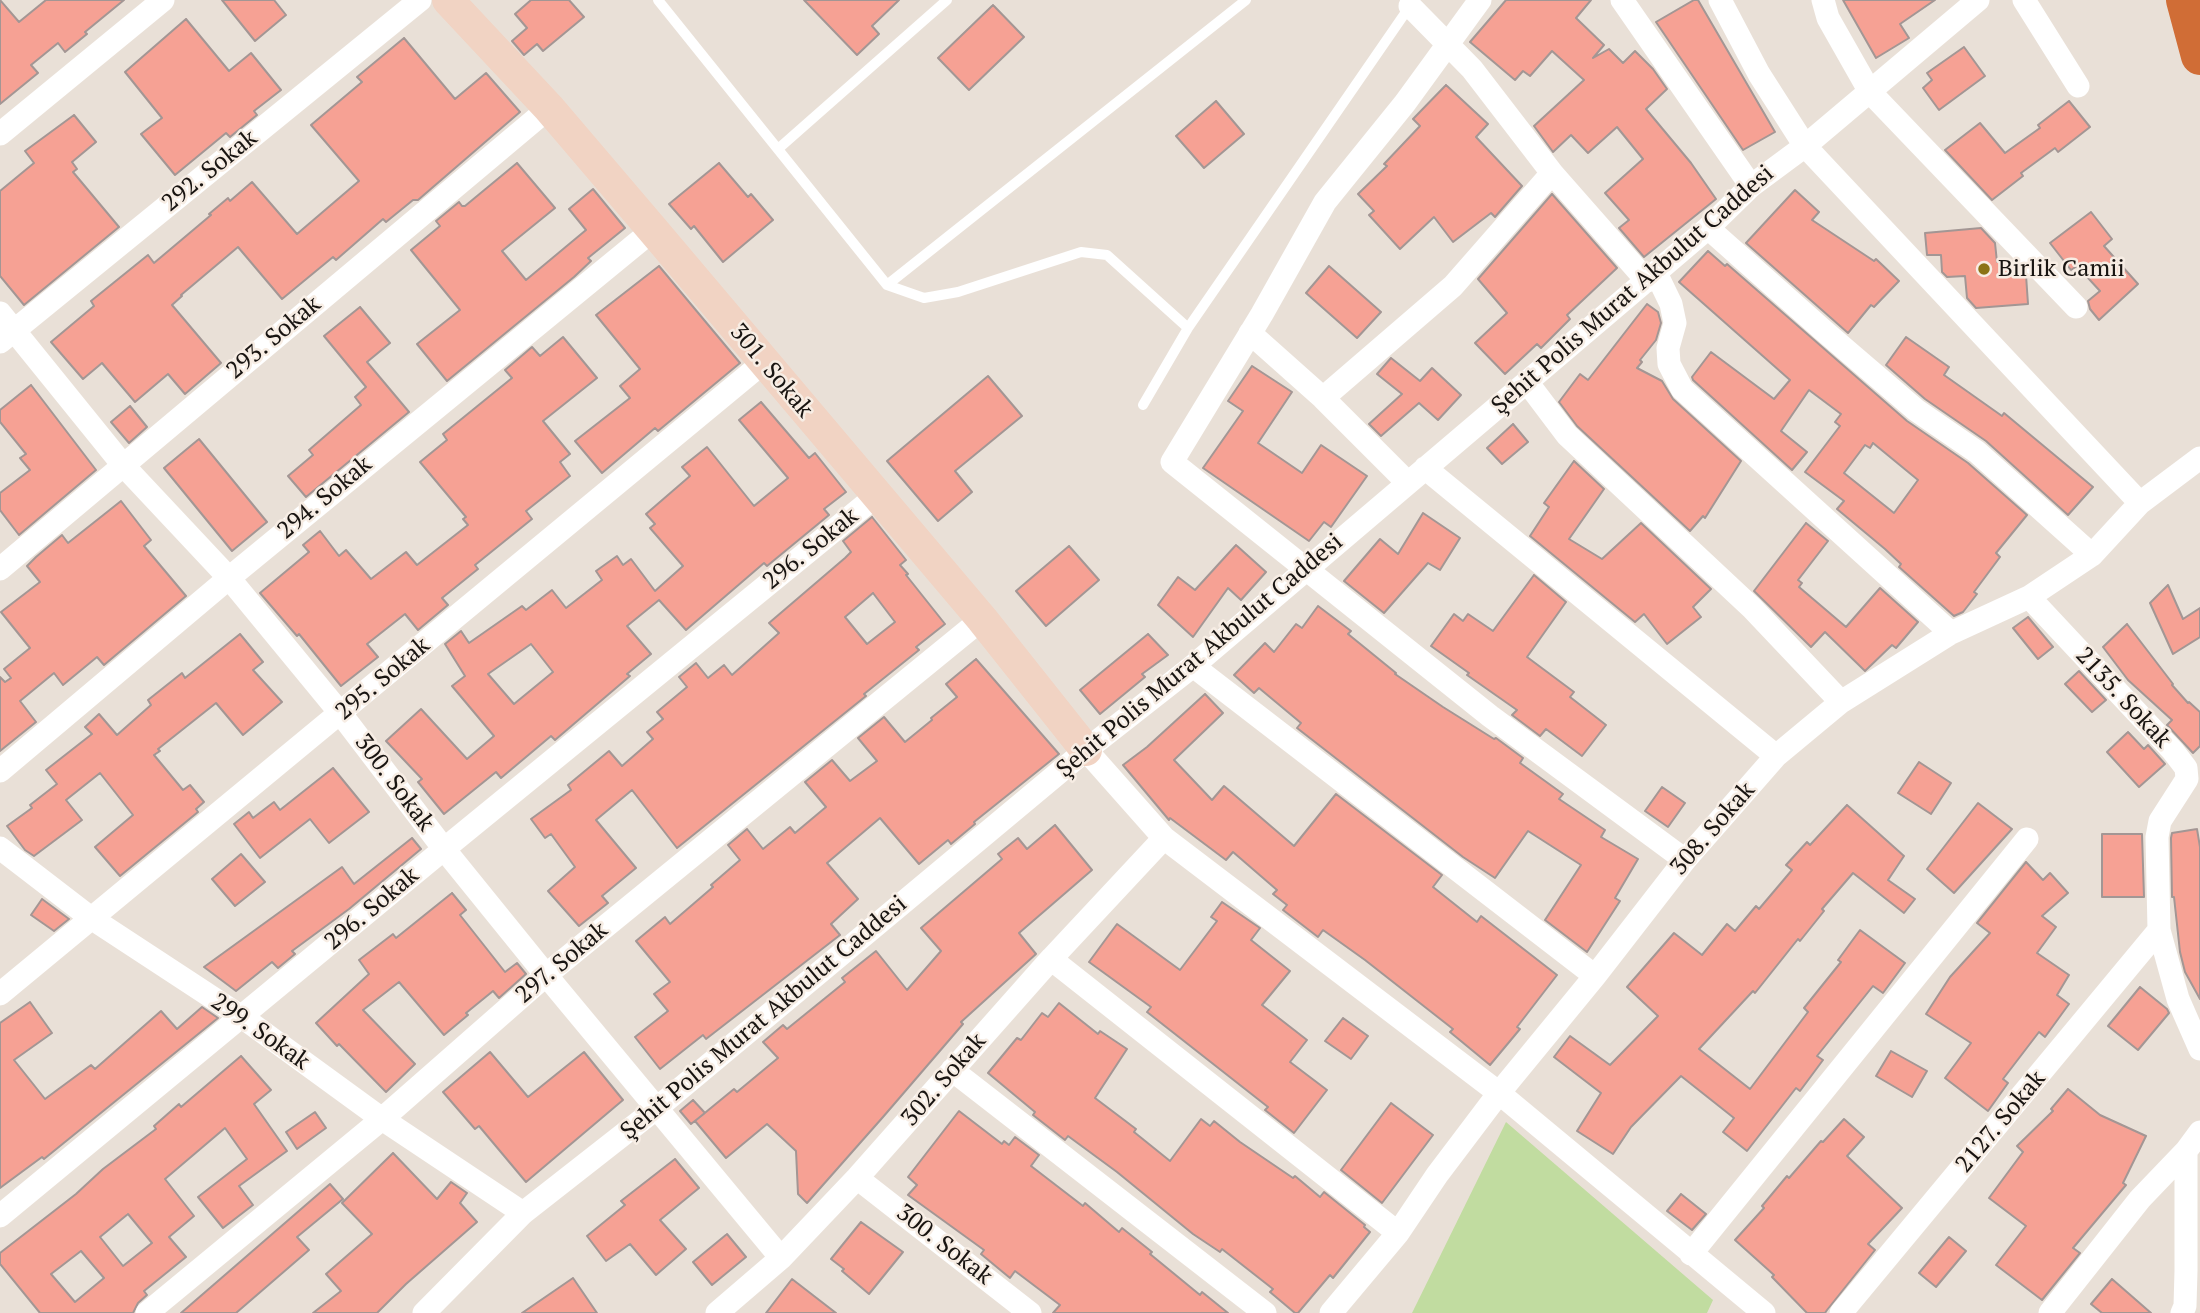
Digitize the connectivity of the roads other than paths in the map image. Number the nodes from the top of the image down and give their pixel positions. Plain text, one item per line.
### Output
1 (163, 0) edge
2 (420, 0) edge
3 (448, 0) edge
4 (657, 0) edge
5 (947, 0) edge
6 (1246, 0) edge
7 (1480, 0) edge
8 (1622, 0) edge
9 (1720, 0) edge
10 (1824, 0) edge
11 (1978, 0) edge
12 (2024, 0) edge
13 (2185, 0) edge
14 (1413, 3) edge
15 (1448, 44) junction
16 (2200, 56) edge
17 (2078, 86) dead end
18 (1870, 92) junction
19 (549, 108) junction
20 (0, 134) edge
21 (1805, 146) junction
22 (778, 149) junction
23 (1552, 173) junction
24 (1751, 186) junction
25 (1708, 228) junction
26 (653, 230) junction
27 (1651, 277) junction
28 (887, 285) junction
29 (2076, 307) dead end
30 (1188, 328) junction
31 (4, 329) edge
32 (1250, 333) junction
33 (764, 362) junction
34 (1527, 382) junction
35 (1323, 398) junction
36 (1143, 405) dead end
37 (2200, 458) edge
38 (123, 465) junction
39 (1424, 468) junction
40 (1407, 482) junction
41 (876, 496) junction
42 (2140, 503) junction
43 (2092, 555) junction
44 (1307, 568) junction
45 (0, 569) edge
46 (229, 578) junction
47 (2029, 597) junction
48 (982, 619) junction
49 (1951, 633) junction
50 (1193, 666) junction
51 (1841, 702) junction
52 (341, 714) junction
53 (1086, 750) junction
54 (1776, 756) junction
55 (0, 772) edge
56 (2194, 782) edge
57 (1164, 838) junction
58 (2027, 839) dead end
59 (0, 848) edge
60 (444, 849) junction
61 (1685, 860) junction
62 (90, 918) junction
63 (2159, 930) junction
64 (1051, 959) junction
65 (546, 975) junction
66 (1595, 976) junction
67 (0, 994) edge
68 (242, 1017) junction
69 (2200, 1049) edge
70 (952, 1070) junction
71 (1499, 1093) junction
72 (657, 1108) junction
73 (382, 1119) junction
74 (2200, 1132) edge
75 (2186, 1151) junction
76 (857, 1178) junction
77 (523, 1213) junction
78 (0, 1216) edge
79 (1398, 1233) junction
80 (1691, 1254) junction
81 (781, 1258) junction
82 (1750, 1309) edge
83 (147, 1313) edge
84 (424, 1313) edge
85 (717, 1313) edge
86 (1030, 1313) edge
87 (1265, 1313) edge
88 (1331, 1313) edge
89 (1841, 1313) edge
90 (2050, 1313) edge
91 (2182, 1313) edge

1 - 20 street
2 - 31 street, 292. Sokak
3 - 19 street, 301. Sokak
4 - 22 lane
5 - 22 lane
6 - 28 lane
7 - 15 street
8 - 24 street
9 - 21 street
10 - 18 street
11 - 18 street, Şehit Polis Murat Akbulut Caddesi
12 - 17 street
13 - 16 highway
14 - 15 street
14 - 30 lane
15 - 23 street
15 - 32 street
18 - 21 street, Şehit Polis Murat Akbulut Caddesi
18 - 29 street
19 - 26 street, 301. Sokak
19 - 38 street, 293. Sokak
21 - 24 street, Şehit Polis Murat Akbulut Caddesi
21 - 42 street
22 - 28 lane
23 - 27 street
23 - 35 street
24 - 25 street, Şehit Polis Murat Akbulut Caddesi
25 - 27 street, Şehit Polis Murat Akbulut Caddesi
25 - 43 street
26 - 33 street, 301. Sokak
26 - 46 street, 294. Sokak
27 - 34 street, Şehit Polis Murat Akbulut Caddesi
27 - 49 street
28 - 30 lane
30 - 36 lane
31 - 38 street, 300. Sokak
32 - 35 street
32 - 44 street
33 - 41 street, 301. Sokak
33 - 52 street, 295. Sokak
34 - 39 street, Şehit Polis Murat Akbulut Caddesi
34 - 51 street
35 - 40 street
37 - 42 street, 308. Sokak
38 - 45 street, 293. Sokak
38 - 46 street, 300. Sokak
39 - 40 street, Şehit Polis Murat Akbulut Caddesi
39 - 54 street
40 - 44 street, Şehit Polis Murat Akbulut Caddesi
41 - 48 street, 301. Sokak
41 - 60 street, 296. Sokak
42 - 43 street, 308. Sokak
43 - 47 street, 308. Sokak
44 - 50 street, Şehit Polis Murat Akbulut Caddesi
44 - 61 street
46 - 52 street, 300. Sokak
46 - 55 street, 294. Sokak
47 - 49 street, 308. Sokak
47 - 56 street, 2135. Sokak
48 - 53 street, 301. Sokak
48 - 65 street, 297. Sokak
49 - 51 street, 308. Sokak
50 - 53 street, Şehit Polis Murat Akbulut Caddesi
50 - 66 street
51 - 54 street, 308. Sokak
52 - 60 street, 300. Sokak
52 - 62 street, 295. Sokak
53 - 57 street
53 - 72 street, Şehit Polis Murat Akbulut Caddesi
54 - 61 street, 308. Sokak
56 - 63 street, 2135. Sokak
57 - 64 street, 302. Sokak
57 - 71 street
58 - 80 street
59 - 62 street, 299. Sokak
60 - 65 street, 300. Sokak
60 - 68 street, 296. Sokak
61 - 66 street, 308. Sokak
62 - 67 street, 295. Sokak
62 - 68 street, 299. Sokak
63 - 69 street, 2135. Sokak
63 - 89 street, 2127. Sokak
64 - 70 street, 302. Sokak
64 - 79 street
65 - 72 street, 300. Sokak
65 - 73 street, 297. Sokak
66 - 71 street, 308. Sokak
68 - 73 street, 299. Sokak
68 - 78 street, 296. Sokak
70 - 76 street, 302. Sokak
70 - 87 street
71 - 79 street, 308. Sokak
71 - 80 street
72 - 77 street, Şehit Polis Murat Akbulut Caddesi
72 - 81 street, 300. Sokak
73 - 77 street, 299. Sokak
73 - 83 street, 297. Sokak
74 - 75 street
75 - 90 street
75 - 91 street
76 - 81 street, 302. Sokak
76 - 86 street, 300. Sokak
77 - 84 street, Şehit Polis Murat Akbulut Caddesi
79 - 88 street, 308. Sokak
80 - 82 street
81 - 85 street, 302. Sokak

